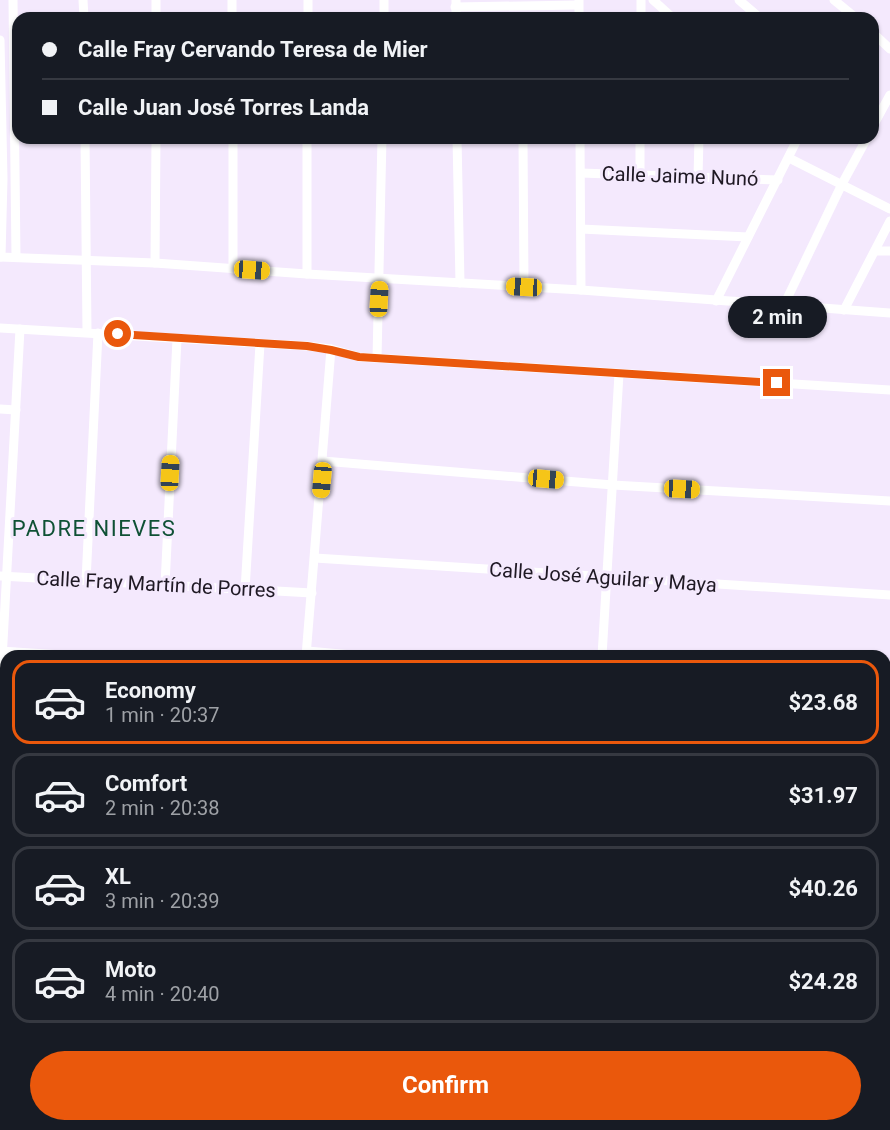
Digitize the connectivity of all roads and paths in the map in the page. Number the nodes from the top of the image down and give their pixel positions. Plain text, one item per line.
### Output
1 (653, 0) edge
2 (740, 0) edge
3 (834, 0) edge
4 (455, 3) edge
5 (523, 3) edge
6 (579, 3) edge
7 (666, 12) edge
8 (753, 12) edge
9 (848, 12) edge
10 (879, 39) edge
11 (0, 40) edge
12 (890, 49) edge
13 (0, 64) edge
14 (890, 95) edge
15 (879, 115) edge
16 (14, 144) edge
17 (85, 144) edge
18 (156, 144) edge
19 (233, 144) edge
20 (308, 144) edge
21 (382, 144) edge
22 (457, 144) edge
23 (523, 144) edge
24 (580, 144) edge
25 (640, 144) edge
26 (699, 144) edge
27 (795, 144) edge
28 (864, 144) edge
29 (789, 158) junction
30 (581, 173) junction
31 (640, 175) junction
32 (698, 177) junction
33 (2, 179) edge
34 (778, 180) junction
35 (842, 184) junction
36 (890, 209) edge
37 (890, 221) edge
38 (581, 229) junction
39 (748, 237) junction
40 (876, 251) junction
41 (890, 251) edge
42 (1, 257) edge
43 (15, 257) junction
44 (86, 259) junction
45 (155, 263) junction
46 (233, 269) junction
47 (307, 274) junction
48 (380, 279) junction
49 (460, 283) junction
50 (524, 287) junction
51 (581, 290) junction
52 (716, 301) junction
53 (784, 305) junction
54 (844, 310) junction
55 (890, 313) edge
56 (0, 328) edge
57 (20, 329) junction
58 (87, 332) junction
59 (98, 333) junction
60 (177, 339) junction
61 (260, 344) junction
62 (331, 350) junction
63 (377, 358) junction
64 (620, 374) junction
65 (890, 390) edge
66 (0, 410) edge
67 (16, 410) junction
68 (323, 461) junction
69 (613, 485) junction
70 (0, 492) edge
71 (12, 493) junction
72 (890, 501) edge
73 (315, 558) junction
74 (4, 576) edge
75 (606, 577) junction
76 (86, 580) junction
77 (165, 585) junction
78 (245, 590) junction
79 (312, 593) junction
80 (890, 595) edge
81 (2, 650) edge
82 (307, 650) edge
83 (602, 650) edge
84 (0, 692) edge
85 (0, 697) edge

1 - 7 street
2 - 8 street
3 - 9 street
4 - 5 street
5 - 6 street
10 - 12 street
11 - 13 street
13 - 33 street
14 - 15 street
16 - 43 street
17 - 44 street
18 - 45 street
19 - 46 street
20 - 47 street
21 - 48 street
22 - 49 street
23 - 50 street
24 - 30 street
25 - 31 street
26 - 32 street
27 - 29 street
28 - 35 street
29 - 34 street
29 - 35 street
30 - 31 street, Calle Jaime Nunó
30 - 38 street
31 - 32 street, Calle Jaime Nunó
32 - 34 street, Calle Jaime Nunó
33 - 42 street
34 - 39 street
35 - 36 street
35 - 53 street
37 - 40 street
38 - 39 street
38 - 51 street
39 - 52 street
40 - 41 street
40 - 54 street
42 - 43 street
43 - 44 street
44 - 45 street
44 - 58 street
45 - 46 street
46 - 47 street
47 - 48 street
48 - 49 street
48 - 63 street
49 - 50 street
50 - 51 street
51 - 52 street
52 - 53 street
53 - 54 street
54 - 55 street
56 - 57 street
57 - 58 street
57 - 67 street
58 - 59 street
59 - 60 street
59 - 76 street
60 - 61 street
60 - 77 street
61 - 62 street
61 - 78 street
62 - 63 street
62 - 68 street
63 - 64 street
64 - 65 street
64 - 69 street
66 - 67 street
67 - 71 street
68 - 69 street
68 - 73 street
69 - 72 street
69 - 75 street
70 - 71 street
71 - 74 street
73 - 75 street, Calle José Aguilar y Maya
73 - 79 street
74 - 76 street, Calle Fray Martín de Porres
74 - 81 street
75 - 80 street, Calle José Aguilar y Maya
75 - 83 street
76 - 77 street, Calle Fray Martín de Porres
77 - 78 street, Calle Fray Martín de Porres
78 - 79 street, Calle Fray Martín de Porres
79 - 82 street
84 - 85 street

